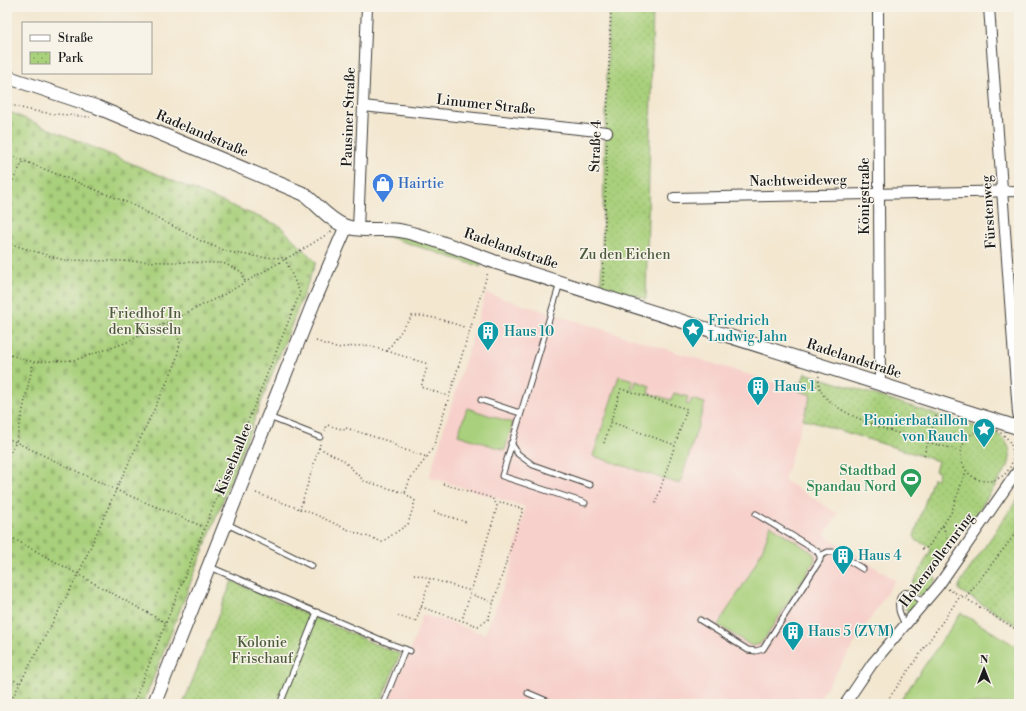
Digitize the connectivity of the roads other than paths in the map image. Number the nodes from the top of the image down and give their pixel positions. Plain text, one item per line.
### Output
1 (367, 7) edge
2 (878, 7) edge
3 (989, 7) edge
4 (7, 77) edge
5 (363, 106) junction
6 (607, 132) road end
7 (1001, 191) junction
8 (1019, 191) edge
9 (879, 194) junction
10 (674, 198) dead end
11 (352, 228) junction
12 (560, 282) junction
13 (880, 384) junction
14 (481, 400) dead end
15 (520, 413) junction
16 (268, 416) junction
17 (1019, 416) edge
18 (1019, 428) edge
19 (320, 437) dead end
20 (511, 443) junction
21 (1019, 469) edge
22 (590, 485) dead end
23 (585, 503) dead end
24 (756, 514) dead end
25 (226, 524) junction
26 (820, 556) junction
27 (312, 566) dead end
28 (209, 567) junction
29 (863, 569) dead end
30 (924, 602) junction
31 (317, 612) junction
32 (700, 620) dead end
33 (905, 625) junction
34 (528, 693) dead end
35 (154, 704) edge
36 (280, 704) edge
37 (383, 704) edge
38 (554, 704) edge
39 (845, 704) edge

1 - 5 street, Pausiner Straße
2 - 9 street, Königstraße
3 - 7 street, Fürstenweg
4 - 11 street, Radelandstraße
5 - 6 street, Linumer Straße
5 - 11 street, Pausiner Straße
7 - 8 street, Nachtweideweg
7 - 9 street, Nachtweideweg
7 - 17 street, Fürstenweg
9 - 10 street, Nachtweideweg
9 - 13 street, Königstraße
11 - 12 street, Radelandstraße
11 - 16 street, Kisselnallee
12 - 13 street, Radelandstraße
12 - 15 lane
13 - 18 street, Radelandstraße
14 - 15 lane
15 - 20 lane
16 - 19 lane
16 - 25 street, Kisselnallee
20 - 22 lane
20 - 23 lane
21 - 30 street, Hohenzollernring
24 - 26 lane
25 - 27 lane
25 - 28 street, Kisselnallee
26 - 29 lane
26 - 32 lane
28 - 31 lane
28 - 35 street, Kisselnallee
30 - 33 street, Hohenzollernring
30 - 33 lane
31 - 36 lane
31 - 37 lane
33 - 39 street, Hohenzollernring
34 - 38 lane

